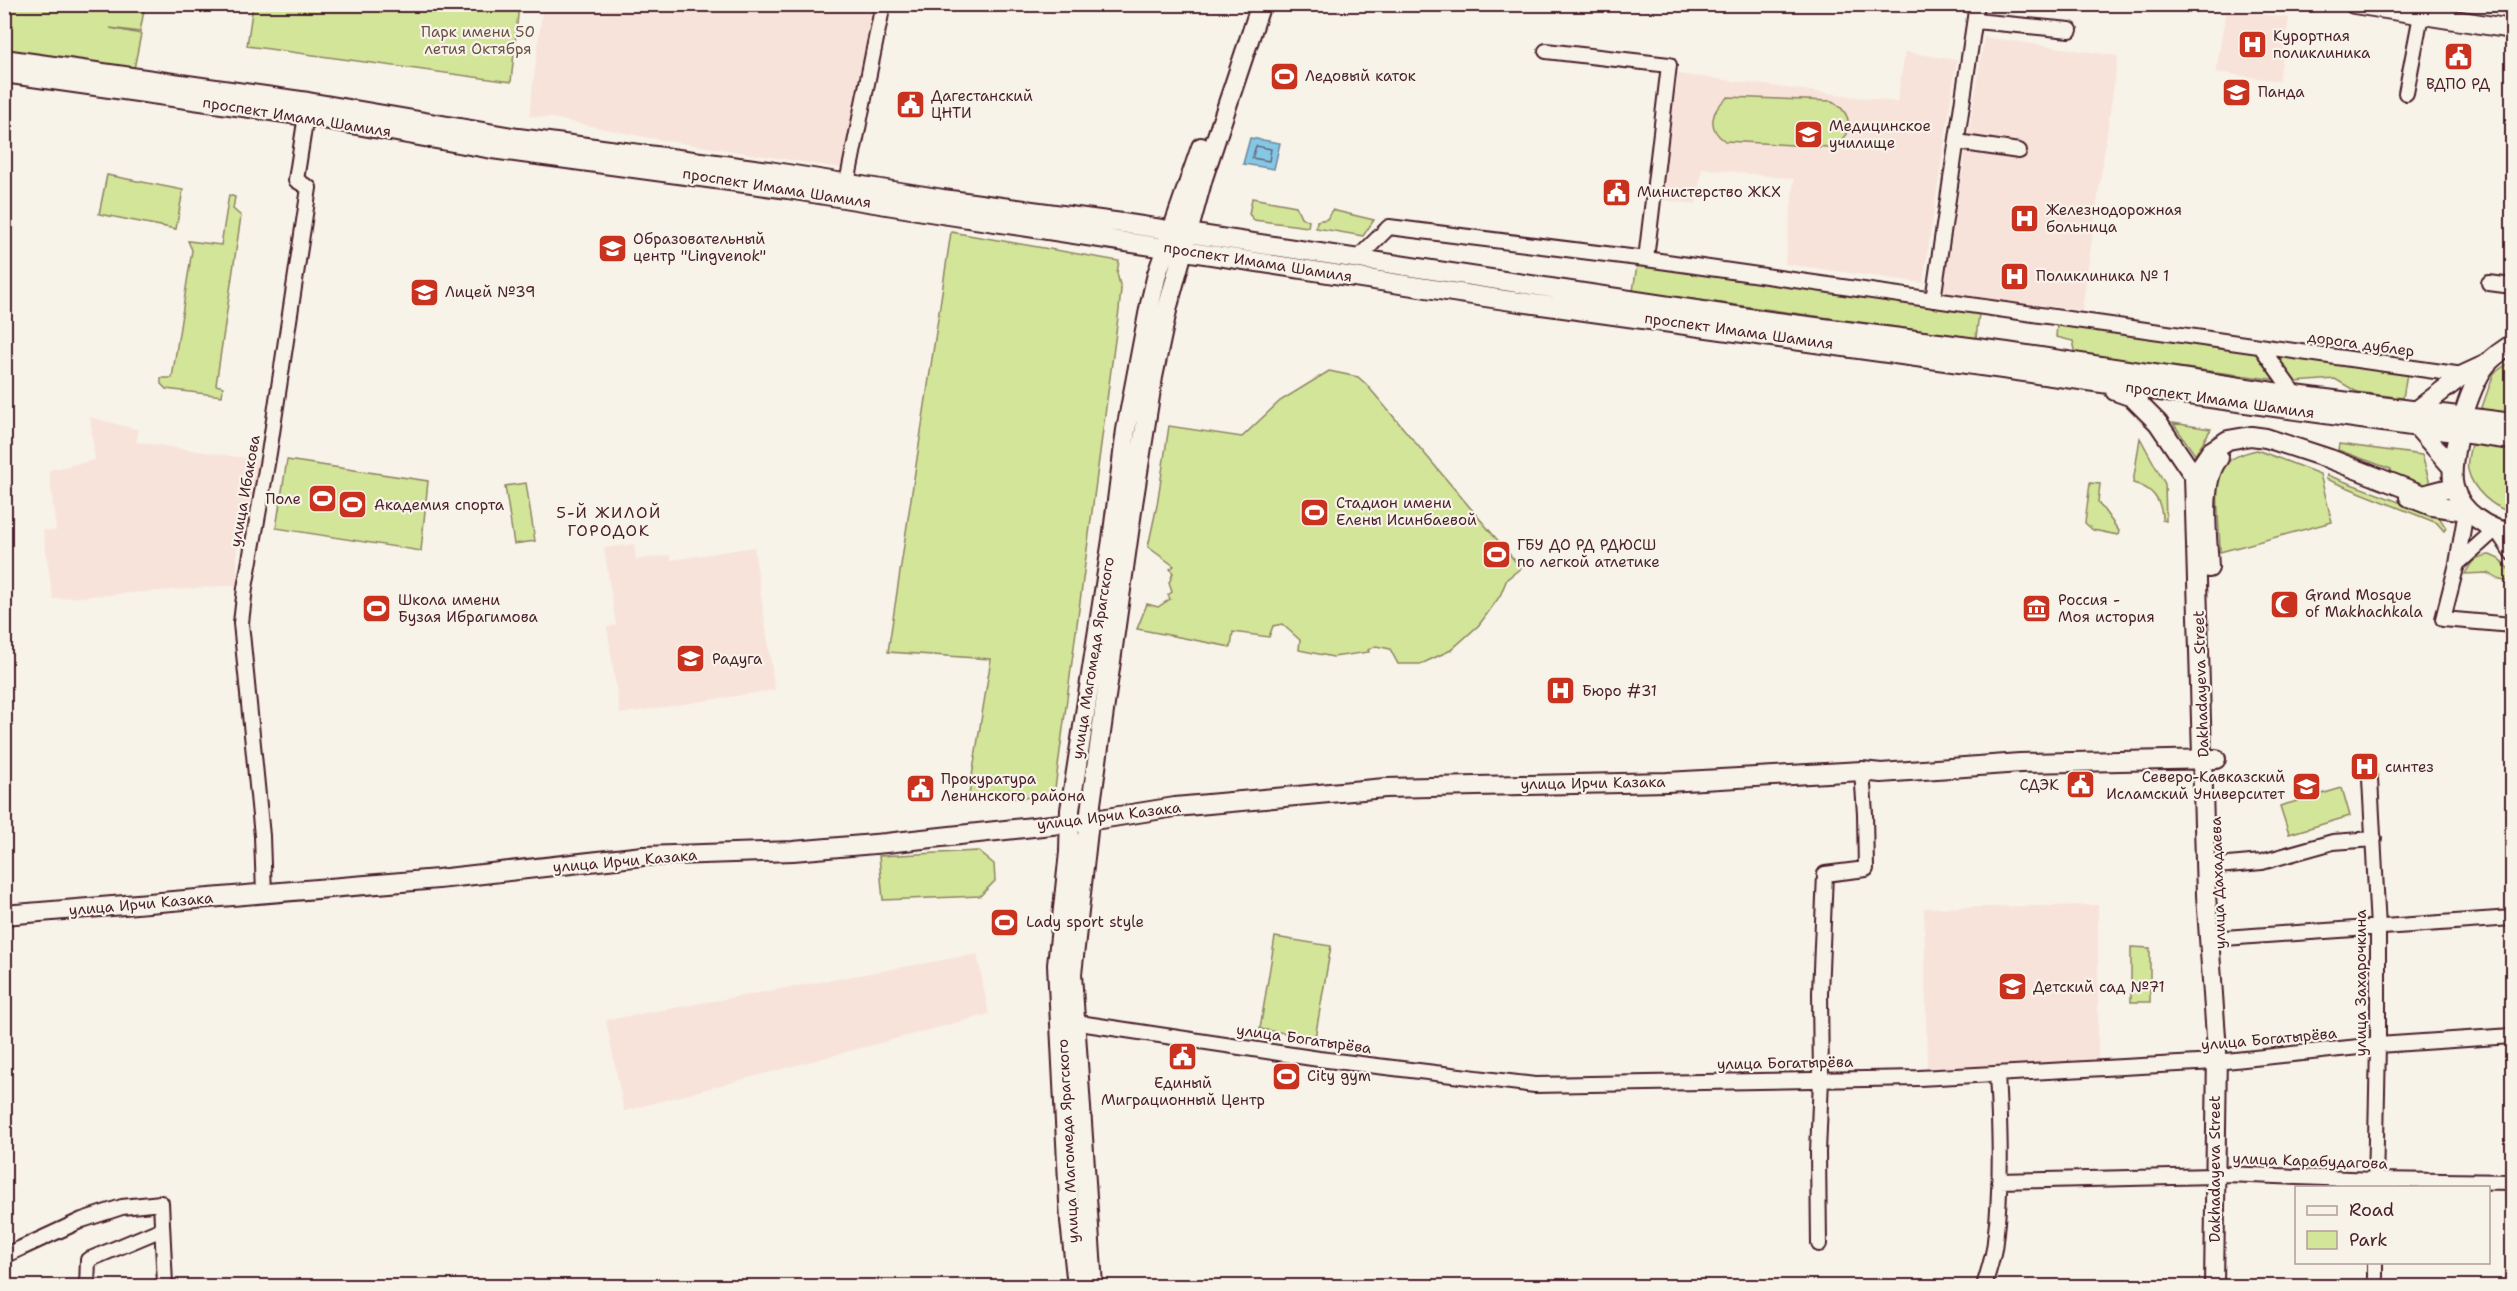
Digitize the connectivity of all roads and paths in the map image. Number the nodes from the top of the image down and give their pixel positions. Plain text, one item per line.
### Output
1 (883, 4) edge
2 (1261, 4) edge
3 (1977, 4) edge
4 (2354, 4) edge
5 (2421, 15) junction
6 (1975, 21) junction
7 (2512, 29) edge
8 (2070, 30) dead end
9 (1546, 51) dead end
10 (4, 58) edge
11 (4, 73) edge
12 (2406, 93) dead end
13 (307, 109) junction
14 (1957, 142) junction
15 (517, 145) junction
16 (2019, 151) dead end
17 (848, 183) junction
18 (1177, 241) junction
19 (1357, 259) junction
20 (1646, 259) junction
21 (2488, 282) dead end
22 (2512, 286) edge
23 (1933, 300) junction
24 (2512, 344) edge
25 (2258, 346) junction
26 (2487, 364) junction
27 (2463, 375) junction
28 (2088, 382) junction
29 (2295, 395) junction
30 (2417, 419) junction
31 (2512, 423) edge
32 (2462, 425) junction
33 (2512, 441) edge
34 (2452, 467) junction
35 (2194, 476) junction
36 (2454, 488) junction
37 (2466, 511) junction
38 (2504, 531) edge
39 (2512, 553) edge
40 (2457, 564) junction
41 (2512, 626) edge
42 (2210, 759) junction
43 (1862, 771) junction
44 (2370, 778) dead end
45 (1088, 821) junction
46 (1069, 823) junction
47 (2374, 839) junction
48 (2211, 867) junction
49 (264, 894) junction
50 (4, 915) edge
51 (2512, 918) edge
52 (2378, 928) junction
53 (2215, 938) junction
54 (1068, 1021) junction
55 (2512, 1036) edge
56 (2378, 1045) junction
57 (2221, 1061) junction
58 (1997, 1074) junction
59 (1821, 1079) junction
60 (2220, 1175) junction
61 (1999, 1181) junction
62 (2512, 1182) edge
63 (2375, 1184) edge
64 (162, 1229) junction
65 (1819, 1244) dead end
66 (4, 1256) edge
67 (2375, 1264) edge
68 (87, 1287) edge
69 (167, 1287) edge
70 (1077, 1287) edge
71 (1093, 1287) edge
72 (1984, 1287) edge
73 (2214, 1287) edge
74 (2227, 1287) edge
75 (2375, 1287) edge

1 - 17 street
2 - 18 main road, улица Магомеда Ярагского
3 - 6 street
4 - 5 main road
5 - 7 main road
5 - 12 street
6 - 8 street
6 - 14 street
9 - 20 street
10 - 13 main road, проспект Имама Шамиля
11 - 13 main road, проспект Имама Шамиля
13 - 15 main road, проспект Имама Шамиля
13 - 49 street, улица Ибакова
14 - 16 street
14 - 23 street
15 - 17 main road, проспект Имама Шамиля
15 - 18 main road, проспект Имама Шамиля
17 - 18 main road, проспект Имама Шамиля
18 - 19 main road, проспект Имама Шамиля
18 - 28 main road, проспект Имама Шамиля
18 - 45 main road, улица Магомеда Ярагского
18 - 46 main road, улица Магомеда Ярагского
19 - 20 street, дорога дублер
19 - 29 main road, проспект Имама Шамиля
20 - 23 street, дорога дублер
21 - 22 street
23 - 25 street, дорога дублер
24 - 26 main road
25 - 27 street, дорога дублер
25 - 29 street
26 - 27 main road
26 - 32 main road
27 - 30 main road
28 - 30 main road, проспект Имама Шамиля
28 - 35 main road
29 - 30 main road, проспект Имама Шамиля
30 - 32 main road, проспект Имама Шамиля
30 - 34 main road
31 - 32 main road, проспект Имама Шамиля
32 - 33 main road, проспект Имама Шамиля
32 - 34 main road
34 - 36 main road
35 - 36 main road
35 - 42 main road, Dakhadayeva Street
36 - 37 main road
37 - 38 main road
37 - 40 street
37 - 42 main road, улица Дахадаева
38 - 39 street
38 - 40 street
40 - 41 street
42 - 43 main road, улица Ирчи Казака
42 - 48 main road, улица Дахадаева
43 - 45 main road, улица Ирчи Казака
43 - 59 street
44 - 47 street, улица Захарочкина
45 - 46 main road, улица Ирчи Казака
45 - 54 main road, улица Магомеда Ярагского
46 - 49 main road, улица Ирчи Казака
46 - 54 main road, улица Магомеда Ярагского
47 - 48 street
47 - 52 street, улица Захарочкина
48 - 53 main road, улица Дахадаева
49 - 50 main road, улица Ирчи Казака
51 - 52 street
52 - 53 street
52 - 56 street, улица Захарочкина
53 - 57 main road, улица Дахадаева
54 - 59 street, улица Богатырёва
54 - 70 main road, улица Магомеда Ярагского
54 - 71 main road, улица Магомеда Ярагского
55 - 56 street, улица Богатырёва
56 - 57 street, улица Богатырёва
56 - 63 street, улица Захарочкина
57 - 58 street, улица Богатырёва
57 - 60 main road, улица Дахадаева
58 - 59 street, улица Богатырёва
58 - 61 street
59 - 65 street
60 - 61 street, улица Карабудагова
60 - 63 street, улица Карабудагова
60 - 73 main road, Dakhadayeva Street
60 - 74 main road, улица Дахадаева
61 - 72 street
62 - 63 street, улица Карабудагова
64 - 66 street
64 - 68 street
64 - 69 street
67 - 75 street

